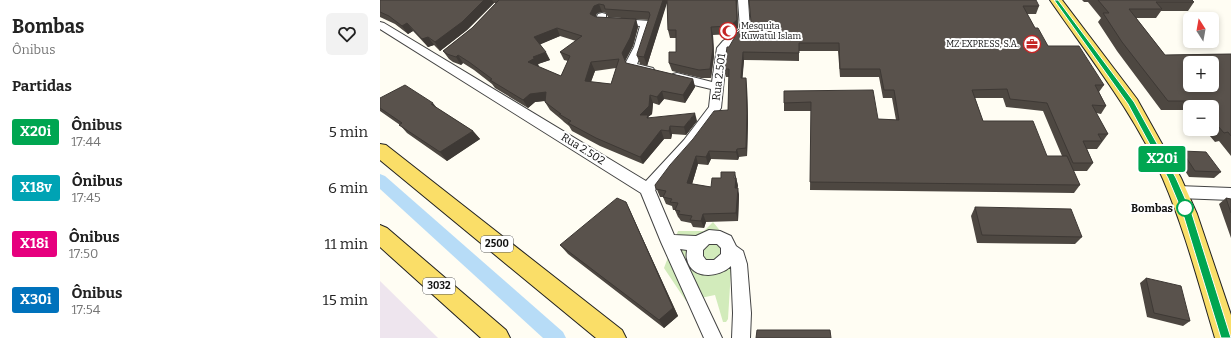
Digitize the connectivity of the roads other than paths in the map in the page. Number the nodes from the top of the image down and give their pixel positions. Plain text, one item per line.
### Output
1 (743, 0) edge
2 (1056, 0) edge
3 (602, 16) edge
4 (380, 25) edge
5 (449, 52) edge
6 (437, 61) junction
7 (718, 87) junction
8 (380, 150) edge
9 (647, 189) junction
10 (1178, 192) junction
11 (1231, 194) edge
12 (380, 234) edge
13 (668, 242) junction
14 (730, 250) junction
15 (696, 251) junction
16 (684, 277) junction
17 (498, 338) edge
18 (614, 338) edge
19 (713, 338) edge
20 (741, 338) edge
21 (1226, 338) edge

1 - 7 street, Rua 2.501
2 - 10 main road
3 - 7 street
4 - 6 street, Rua 2.502
5 - 6 street
6 - 9 street, Rua 2.502
7 - 9 street, Rua 2.501
8 - 18 main road, 2500
9 - 13 street
10 - 11 street
10 - 21 main road
12 - 17 main road, 3032
13 - 15 street
13 - 16 street
14 - 15 street
14 - 15 street
14 - 20 street
15 - 16 street
16 - 19 street

